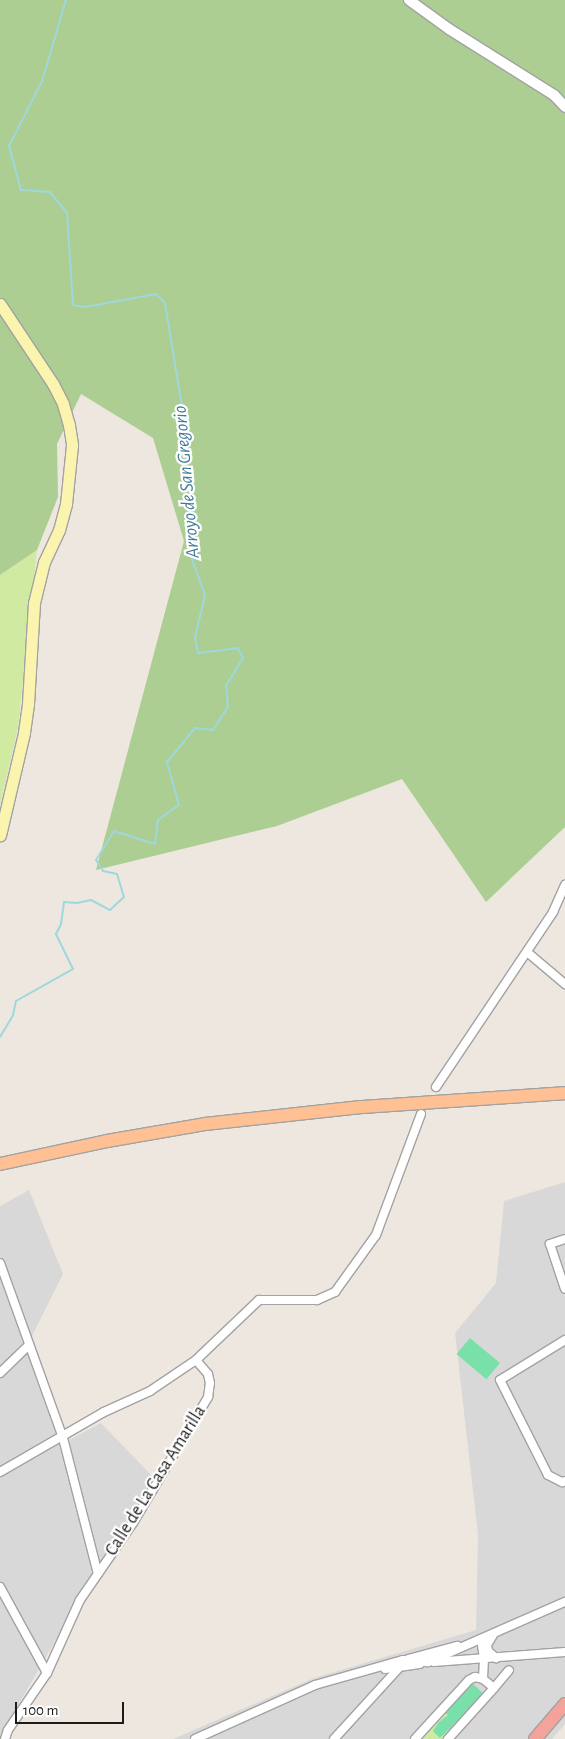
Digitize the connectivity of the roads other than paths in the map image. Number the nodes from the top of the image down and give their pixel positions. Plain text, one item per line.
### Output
1 (409, 0) edge
2 (565, 107) edge
3 (0, 304) edge
4 (0, 835) edge
5 (565, 886) edge
6 (527, 952) junction
7 (565, 984) edge
8 (436, 1086) dead end
9 (565, 1092) edge
10 (422, 1114) dead end
11 (0, 1164) edge
12 (565, 1239) edge
13 (0, 1264) edge
14 (565, 1289) edge
15 (565, 1340) edge
16 (28, 1346) junction
17 (196, 1360) junction
18 (0, 1373) edge
19 (63, 1438) junction
20 (0, 1472) edge
21 (565, 1481) edge
22 (98, 1574) junction
23 (0, 1587) edge
24 (565, 1602) edge
25 (493, 1635) junction
26 (481, 1639) junction
27 (565, 1652) edge
28 (496, 1658) junction
29 (484, 1659) junction
30 (403, 1660) junction
31 (428, 1662) junction
32 (375, 1669) junction
33 (398, 1669) junction
34 (509, 1670) dead end
35 (47, 1673) junction
36 (483, 1678) junction
37 (494, 1688) junction
38 (565, 1704) edge
39 (565, 1714) edge
40 (4, 1739) edge
41 (195, 1739) edge
42 (334, 1739) edge
43 (415, 1739) edge
44 (448, 1739) edge
45 (535, 1739) edge
46 (542, 1739) edge

1 - 2 street
3 - 4 main road
5 - 6 street
6 - 7 street
6 - 8 street
9 - 11 main road
10 - 17 street
12 - 14 street
13 - 16 street, Calle de La Casa Amarilla
15 - 21 street
16 - 18 street
16 - 19 street, Calle de La Casa Amarilla
17 - 19 street
17 - 22 street, Calle de La Casa Amarilla
19 - 20 street
19 - 22 street, Calle de La Casa Amarilla
22 - 35 street, Calle de La Casa Amarilla
23 - 35 street
24 - 25 street
25 - 26 street
25 - 28 street
26 - 29 street
26 - 30 street
26 - 31 street
27 - 28 street
28 - 29 street
29 - 31 street
29 - 36 street
30 - 31 street
30 - 32 street
31 - 33 street
32 - 33 street
32 - 41 street
33 - 42 street
34 - 37 street
35 - 40 street, Calle de La Casa Amarilla
36 - 37 street
36 - 43 street
37 - 44 street
38 - 45 highway
39 - 46 highway

